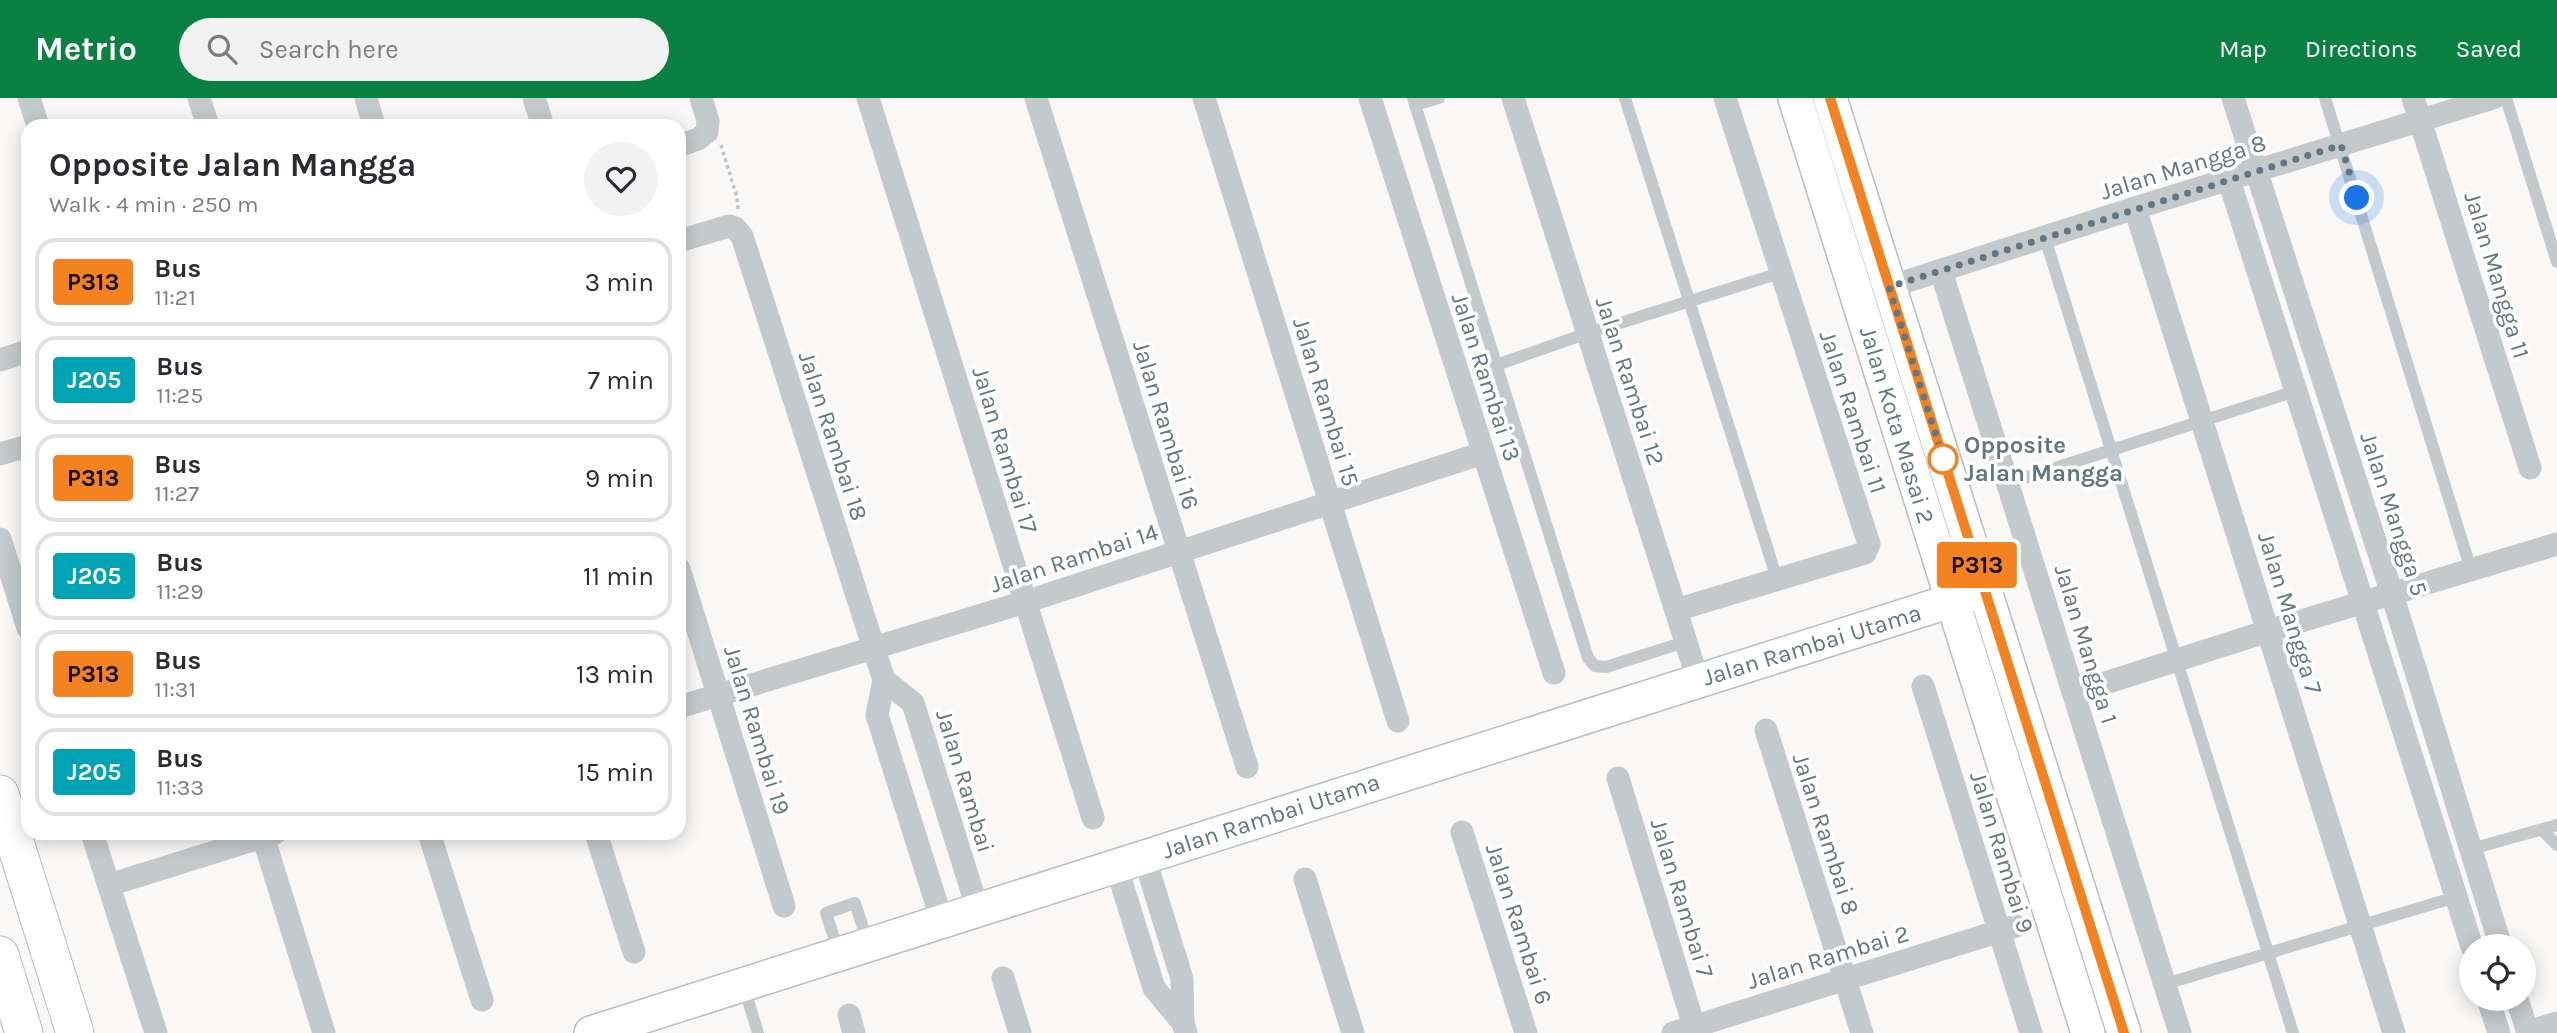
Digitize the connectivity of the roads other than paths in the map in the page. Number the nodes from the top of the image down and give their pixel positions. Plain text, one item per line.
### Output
1 (29, 98) edge
2 (199, 98) edge
3 (366, 98) edge
4 (534, 98) edge
5 (868, 98) edge
6 (1036, 98) edge
7 (1204, 98) edge
8 (1370, 98) edge
9 (1439, 98) edge
10 (1513, 98) edge
11 (1625, 98) edge
12 (1725, 98) edge
13 (1795, 98) edge
14 (1830, 98) edge
15 (2233, 98) edge
16 (2325, 98) edge
17 (2413, 98) edge
18 (2493, 98) edge
19 (2506, 98) edge
20 (1414, 102) edge
21 (703, 106) edge
22 (36, 119) edge
23 (206, 119) edge
24 (372, 119) edge
25 (541, 119) edge
26 (2421, 120) junction
27 (686, 143) edge
28 (2341, 145) junction
29 (2256, 172) junction
30 (2229, 180) junction
31 (2135, 208) junction
32 (2045, 238) junction
33 (686, 239) edge
34 (2557, 262) edge
35 (1941, 271) junction
36 (1780, 273) junction
37 (1889, 287) junction
38 (1689, 301) junction
39 (1588, 333) junction
40 (21, 353) edge
41 (0, 360) edge
42 (1496, 365) junction
43 (2296, 391) junction
44 (2202, 421) junction
45 (21, 448) edge
46 (2111, 450) junction
47 (1483, 453) junction
48 (0, 454) edge
49 (2530, 468) dead end
50 (2008, 483) junction
51 (1330, 503) junction
52 (0, 539) edge
53 (2557, 544) edge
54 (1178, 552) junction
55 (2471, 570) junction
56 (1777, 579) junction
57 (1985, 590) junction
58 (686, 592) edge
59 (2392, 594) junction
60 (1952, 600) junction
61 (1025, 602) junction
62 (2363, 603) junction
63 (21, 606) edge
64 (1676, 610) junction
65 (2268, 631) junction
66 (1685, 642) junction
67 (874, 649) junction
68 (2177, 661) junction
69 (1554, 673) dead end
70 (884, 680) junction
71 (1698, 680) junction
72 (1923, 686) dead end
73 (2074, 693) junction
74 (718, 695) junction
75 (686, 705) edge
76 (1398, 721) dead end
77 (1766, 730) dead end
78 (932, 762) junction
79 (1247, 767) dead end
80 (896, 773) junction
81 (1618, 778) dead end
82 (0, 794) edge
83 (1093, 818) dead end
84 (2557, 825) edge
85 (2542, 830) junction
86 (1462, 832) dead end
87 (94, 840) edge
88 (248, 840) edge
89 (269, 840) edge
90 (431, 840) edge
91 (598, 840) edge
92 (2557, 845) edge
93 (2471, 849) junction
94 (1130, 861) junction
95 (1306, 879) dead end
96 (109, 885) junction
97 (2456, 897) junction
98 (784, 906) dead end
99 (978, 910) junction
100 (942, 921) junction
101 (2360, 925) junction
102 (2008, 929) junction
103 (2468, 934) edge
104 (2497, 934) edge
105 (634, 952) dead end
106 (2268, 953) junction
107 (0, 955) edge
108 (1003, 978) dead end
109 (1846, 980) junction
110 (743, 984) junction
111 (2165, 984) junction
112 (482, 1000) dead end
113 (2492, 1011) edge
114 (2521, 1011) edge
115 (2557, 1023) edge
116 (757, 1028) edge
117 (1184, 1028) edge
118 (1688, 1031) edge
119 (2528, 1032) edge
120 (24, 1033) edge
121 (75, 1033) edge
122 (156, 1033) edge
123 (324, 1033) edge
124 (590, 1033) edge
125 (1020, 1033) edge
126 (1353, 1033) edge
127 (1526, 1033) edge
128 (1862, 1033) edge
129 (2031, 1033) edge
130 (2088, 1033) edge
131 (2124, 1033) edge
132 (2180, 1033) edge
133 (2293, 1033) edge
134 (2394, 1033) edge
135 (2499, 1033) edge

1 - 22 street
2 - 23 street
3 - 24 street
4 - 25 street
5 - 61 street, Jalan Rambai 17
6 - 54 street, Jalan Rambai 16
7 - 51 street, Jalan Rambai 15
8 - 47 street, Jalan Rambai 13
9 - 20 lane
10 - 39 street, Jalan Rambai 12
11 - 38 lane
12 - 36 street, Jalan Rambai 11
13 - 60 main road, Jalan Kota Masai 2
14 - 37 main road, Jalan Kota Masai 2
15 - 29 street, Jalan Mangga 5
16 - 28 lane
17 - 26 street, Jalan Mangga 11
18 - 26 street, Jalan Mangga 8
19 - 34 lane
20 - 42 lane
21 - 27 street
26 - 28 street, Jalan Mangga 8
26 - 49 street, Jalan Mangga 11
28 - 29 street, Jalan Mangga 8
28 - 55 lane
29 - 30 street, Jalan Mangga 8
29 - 59 street, Jalan Mangga 5
30 - 31 street, Jalan Mangga 8
30 - 43 street
31 - 32 street, Jalan Mangga 8
31 - 44 street, Jalan Mangga 7
32 - 35 street, Jalan Mangga 8
32 - 46 lane
33 - 67 street, Jalan Rambai 18
35 - 37 street, Jalan Mangga 8
35 - 50 street, Jalan Mangga 1
36 - 38 lane
36 - 56 street, Jalan Rambai 11
37 - 57 main road, Jalan Kota Masai 2
38 - 39 lane
38 - 56 lane
39 - 42 lane
39 - 64 street, Jalan Rambai 12
40 - 41 street
42 - 66 lane
43 - 44 lane
43 - 62 street
44 - 46 lane
44 - 65 street, Jalan Mangga 7
45 - 48 street
46 - 50 lane
46 - 68 lane
47 - 51 street, Jalan Rambai 14
47 - 69 street, Jalan Rambai 13
50 - 73 street, Jalan Mangga 1
51 - 54 street, Jalan Rambai 14
51 - 76 street, Jalan Rambai 15
52 - 63 street
53 - 55 street
54 - 61 street, Jalan Rambai 14
54 - 79 street, Jalan Rambai 16
55 - 59 street
56 - 64 street, Jalan Rambai 11
57 - 60 main road, Jalan Rambai Utama
57 - 131 main road, Jalan Kota Masai 2
58 - 74 street, Jalan Rambai 19
59 - 62 street
59 - 93 street, Jalan Mangga 5
60 - 71 main road, Jalan Rambai Utama
60 - 130 main road, Jalan Kota Masai 2
61 - 67 street, Jalan Rambai 14
61 - 83 street, Jalan Rambai 17
62 - 65 street
62 - 97 street
64 - 66 street, Jalan Rambai 12
65 - 68 street
65 - 101 street, Jalan Mangga 7
66 - 71 street, Jalan Rambai 12
67 - 70 street
67 - 74 street, Jalan Rambai 14
68 - 73 street
68 - 106 lane
70 - 78 street, Jalan Rambai
70 - 80 street
71 - 94 main road, Jalan Rambai Utama
72 - 102 street, Jalan Rambai 9
73 - 111 street, Jalan Mangga 1
74 - 75 street, Jalan Rambai 14
74 - 98 street, Jalan Rambai 19
77 - 109 street, Jalan Rambai 8
78 - 80 street
78 - 99 street, Jalan Rambai
80 - 100 street
81 - 118 street, Jalan Rambai 7
82 - 121 main road
84 - 85 lane
85 - 92 lane
85 - 93 lane
86 - 127 street, Jalan Rambai 6
87 - 96 street
88 - 96 street
89 - 123 street
90 - 112 street
91 - 105 street
93 - 104 street, Jalan Mangga 5
94 - 99 main road, Jalan Rambai Utama
94 - 117 street
95 - 126 street
96 - 122 street
97 - 101 lane
97 - 103 street
99 - 100 main road, Jalan Rambai Utama
100 - 110 main road, Jalan Rambai Utama
101 - 106 lane
101 - 134 street, Jalan Mangga 7
102 - 109 street, Jalan Rambai 2
102 - 129 street, Jalan Rambai 9
106 - 111 lane
106 - 133 lane
107 - 120 main road
108 - 125 street
109 - 118 street, Jalan Rambai 2
109 - 128 street, Jalan Rambai 8
110 - 116 lane
110 - 124 main road, Jalan Rambai Utama
111 - 132 street, Jalan Mangga 1
113 - 135 street
114 - 119 street
115 - 119 street

